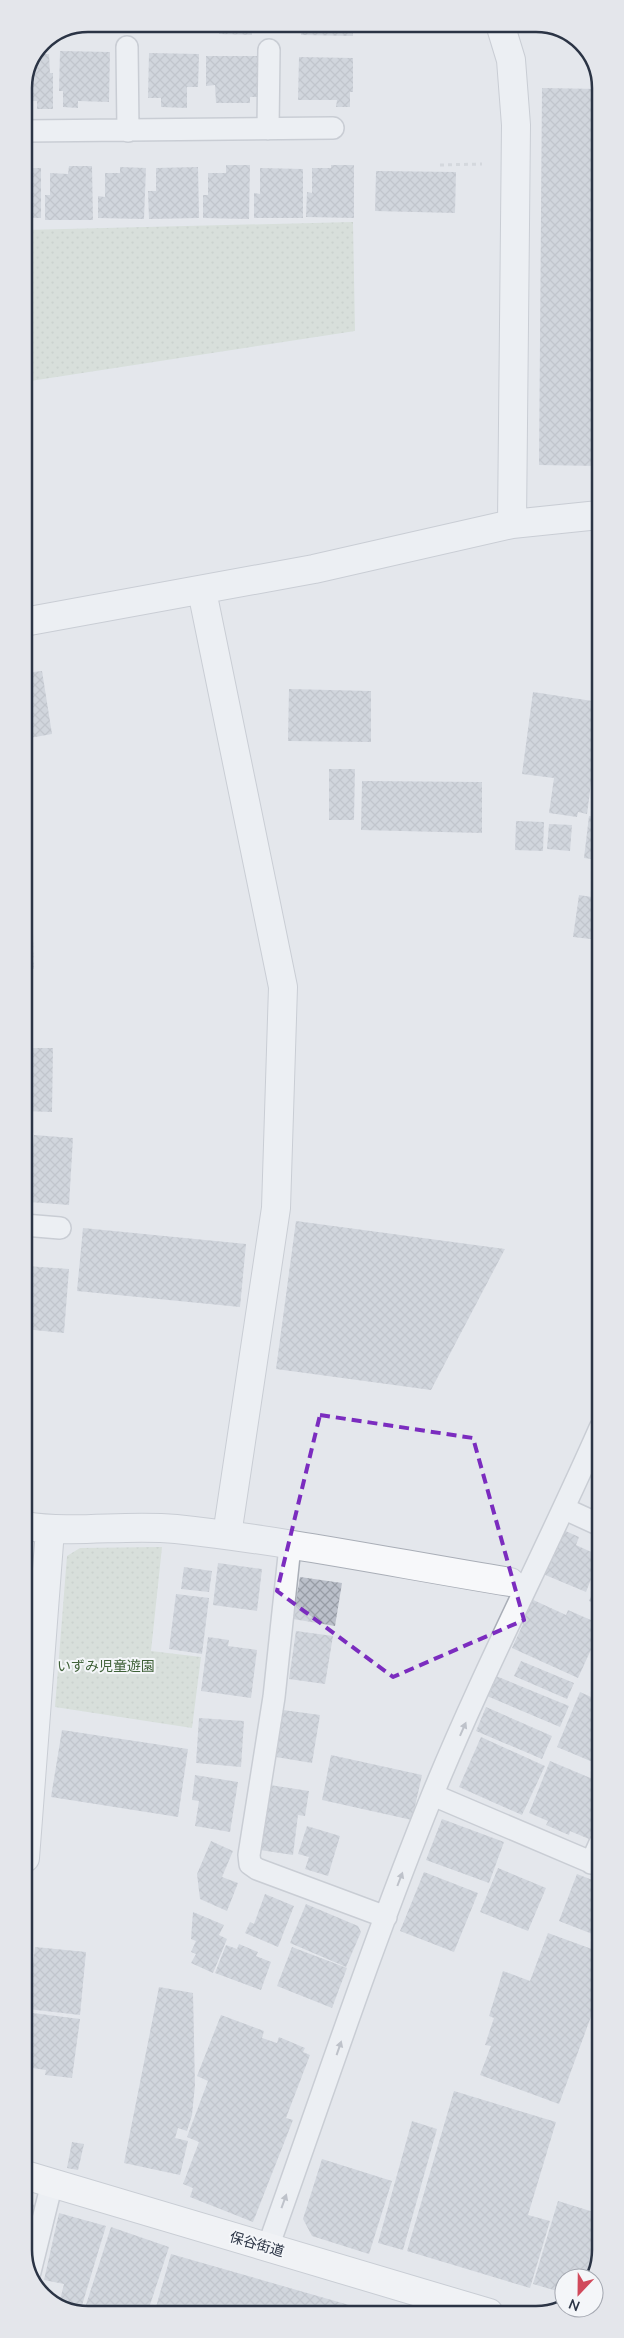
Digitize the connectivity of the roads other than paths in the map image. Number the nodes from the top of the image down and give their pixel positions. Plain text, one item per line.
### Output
1 (503, 33) edge
2 (127, 47) dead end
3 (269, 50) dead end
4 (333, 128) dead end
5 (268, 129) junction
6 (128, 130) junction
7 (32, 132) edge
8 (592, 516) edge
9 (512, 524) junction
10 (202, 591) junction
11 (32, 621) edge
12 (32, 1226) edge
13 (60, 1228) dead end
14 (592, 1447) edge
15 (565, 1509) junction
16 (592, 1521) edge
17 (37, 1528) edge
18 (227, 1535) junction
19 (290, 1546) junction
20 (519, 1583) junction
21 (32, 1666) edge
22 (433, 1795) junction
23 (592, 1863) edge
24 (386, 1917) junction
25 (32, 2177) edge
26 (52, 2183) junction
27 (268, 2247) junction
28 (33, 2258) edge
29 (466, 2306) edge

1 - 9 street
2 - 6 lane
3 - 5 lane
4 - 5 lane
5 - 6 lane
6 - 7 lane
8 - 9 street
9 - 10 street
10 - 11 street
10 - 18 street
12 - 13 lane
14 - 15 lane
15 - 16 lane
15 - 20 lane
17 - 18 street
17 - 21 street
18 - 19 street
19 - 20 street
19 - 24 lane
22 -> 20 lane
22 - 23 lane
24 -> 22 lane
27 -> 24 lane
25 - 26 main road, 保谷街道
26 - 27 main road, 保谷街道
26 - 28 lane
27 - 29 main road, 保谷街道

